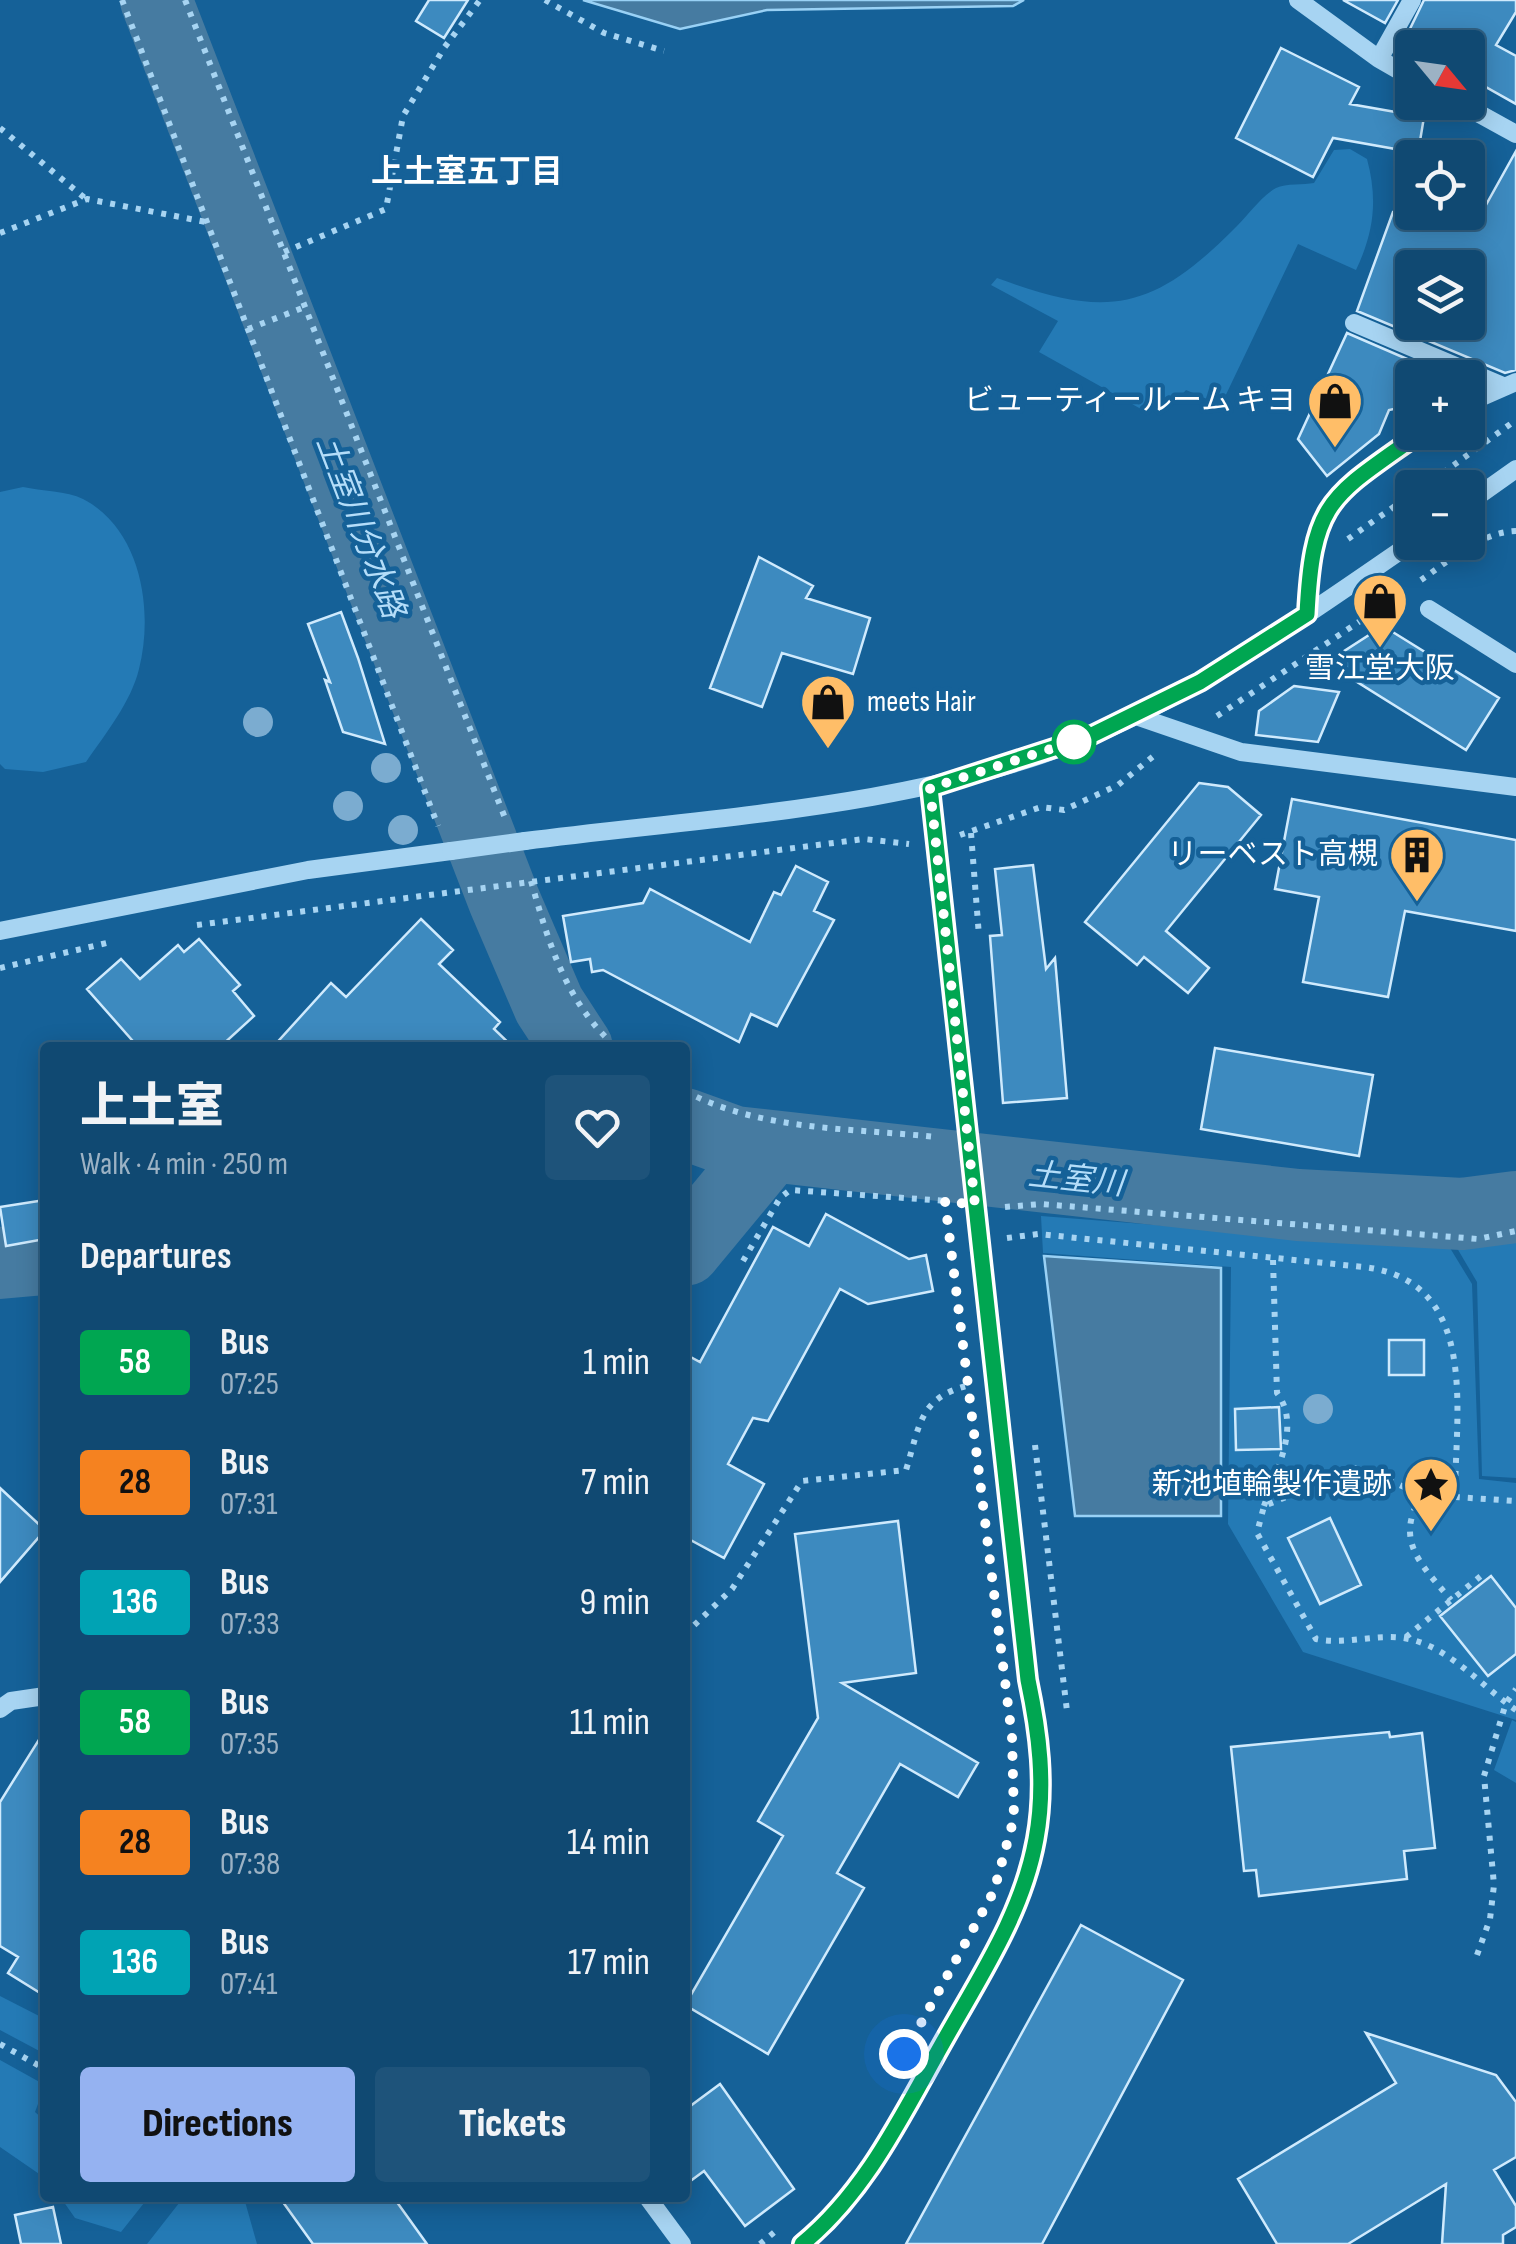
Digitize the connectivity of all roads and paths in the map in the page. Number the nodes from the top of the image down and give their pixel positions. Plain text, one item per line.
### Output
1 (122, 0) edge
2 (185, 0) edge
3 (480, 0) edge
4 (545, 0) edge
5 (1298, 0) edge
6 (1412, 0) edge
7 (664, 51) dead end
8 (1379, 59) junction
9 (1395, 68) edge
10 (1485, 117) edge
11 (0, 128) edge
12 (1516, 134) edge
13 (87, 200) junction
14 (207, 222) junction
15 (0, 234) edge
16 (284, 252) junction
17 (305, 306) junction
18 (1354, 324) dead end
19 (248, 329) junction
20 (1509, 384) edge
21 (1485, 395) edge
22 (1516, 420) edge
23 (1397, 450) edge
24 (1447, 470) edge
25 (1516, 470) edge
26 (1485, 491) edge
27 (1395, 506) edge
28 (1516, 531) edge
29 (1501, 532) dead end
30 (1395, 554) edge
31 (1309, 566) junction
32 (1429, 608) dead end
33 (1307, 614) junction
34 (1516, 664) edge
35 (1133, 714) junction
36 (1516, 787) edge
37 (930, 788) junction
38 (502, 806) dead end
39 (910, 844) dead end
40 (449, 851) junction
41 (912, 863) dead end
42 (532, 881) dead end
43 (0, 930) edge
44 (612, 1042) edge
45 (690, 1094) edge
46 (934, 1118) dead end
47 (936, 1137) junction
48 (938, 1153) dead end
49 (942, 1185) dead end
50 (945, 1201) junction
51 (975, 1205) junction
52 (947, 1219) dead end
53 (1516, 1231) edge
54 (982, 1246) junction
55 (1274, 1260) junction
56 (743, 1261) dead end
57 (968, 1366) dead end
58 (971, 1385) junction
59 (1276, 1393) junction
60 (974, 1404) dead end
61 (1276, 1407) dead end
62 (1277, 1448) dead end
63 (1279, 1463) junction
64 (1422, 1496) junction
65 (1456, 1497) junction
66 (1516, 1501) edge
67 (1264, 1506) junction
68 (1482, 1574) dead end
69 (1451, 1600) junction
70 (690, 1629) edge
71 (1405, 1638) junction
72 (1516, 1690) edge
73 (40, 1697) edge
74 (1506, 1703) junction
75 (0, 1709) edge
76 (1516, 1710) edge
77 (1477, 1955) dead end
78 (0, 2044) edge
79 (40, 2066) edge
80 (651, 2202) edge
81 (784, 2225) dead end
82 (682, 2244) edge
83 (760, 2244) edge
84 (802, 2244) edge

1 - 14 path
2 - 16 path
3 - 16 path
4 - 7 path
5 - 8 street
6 - 8 street
8 - 9 street
10 - 12 street
11 - 13 path
13 - 14 path
13 - 15 path
14 - 19 path
16 - 17 path
17 - 19 path
17 - 38 path
18 - 20 street
19 - 40 path
20 - 21 street
22 - 24 path
23 - 31 street
25 - 26 street
27 - 31 path
28 - 29 path
30 - 33 street
31 - 33 street
32 - 34 street
33 - 35 street
35 - 36 street
35 - 37 street
37 - 40 street, bridge
37 - 51 street
39 - 41 path
40 - 43 street
42 - 44 path
45 - 47 path
46 - 47 path
47 - 48 path
49 - 50 path
50 - 51 path
50 - 52 path
50 - 56 path
51 - 53 path
51 - 54 street
54 - 55 path
54 - 84 street
55 - 59 path
55 - 65 path
57 - 58 path
58 - 60 path
58 - 70 path
59 - 61 path
59 - 63 path
62 - 63 path
63 - 67 path
64 - 65 path
64 - 67 path
64 - 69 path
65 - 66 path
67 - 71 path
68 - 69 path
69 - 71 path
71 - 74 path
72 - 74 path
73 - 75 street
74 - 76 path
74 - 77 path
78 - 79 path
80 - 82 street
81 - 83 path

